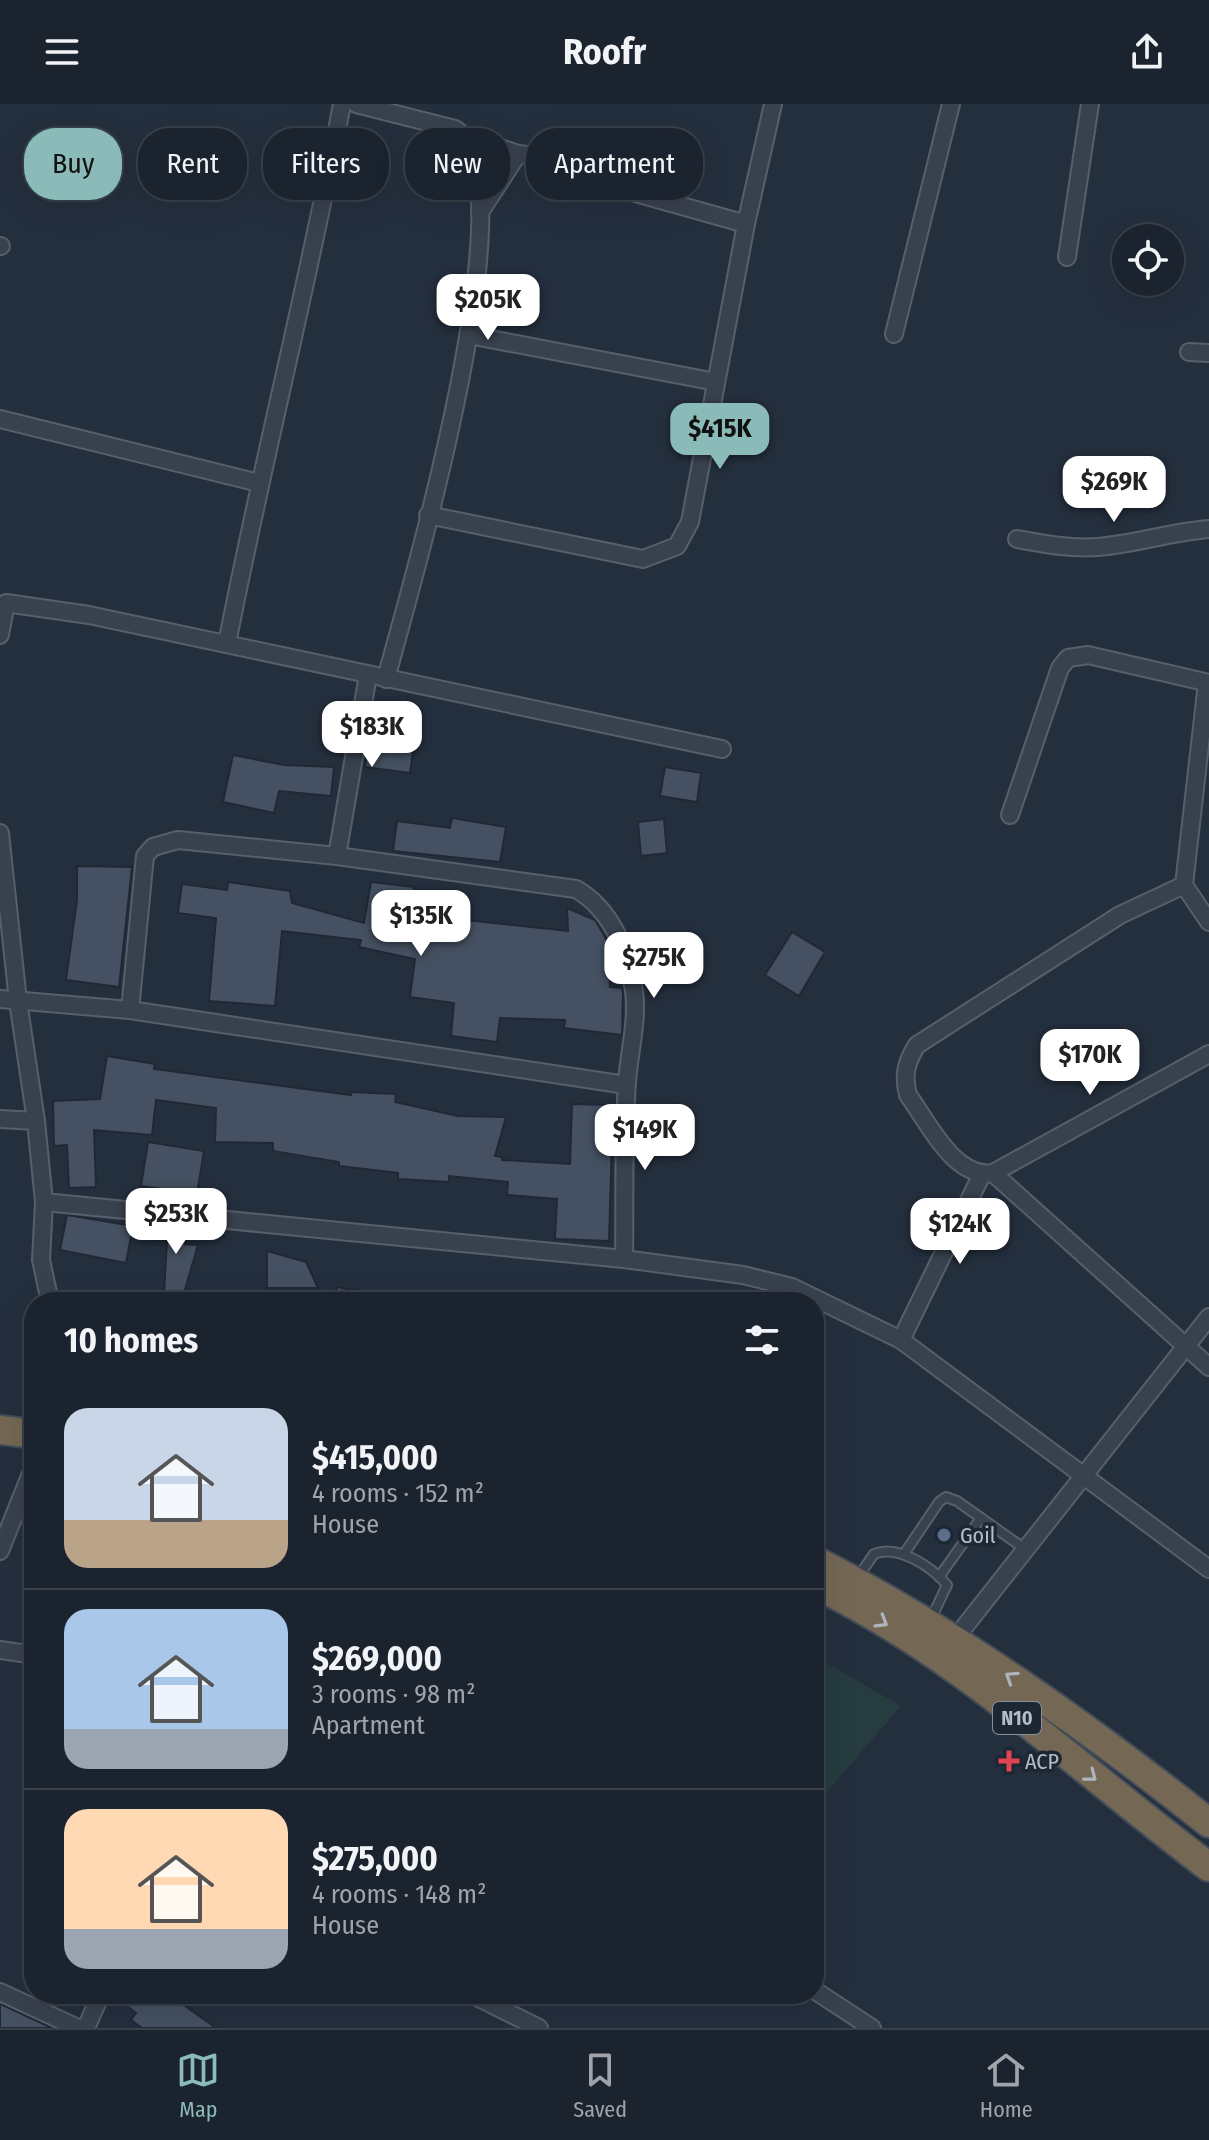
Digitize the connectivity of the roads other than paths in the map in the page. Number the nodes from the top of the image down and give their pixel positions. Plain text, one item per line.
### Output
1 (342, 104) edge
2 (356, 104) edge
3 (773, 104) edge
4 (951, 104) edge
5 (1090, 104) edge
6 (451, 128) edge
7 (510, 151) edge
8 (518, 154) junction
9 (479, 200) edge
10 (480, 213) junction
11 (746, 224) junction
12 (1067, 257) dead end
13 (894, 334) dead end
14 (469, 335) junction
15 (1189, 352) dead end
16 (1209, 353) edge
17 (716, 382) junction
18 (0, 419) edge
19 (259, 483) junction
20 (428, 515) junction
21 (1209, 529) edge
22 (1017, 539) dead end
23 (3, 602) edge
24 (0, 635) edge
25 (227, 644) junction
26 (368, 675) junction
27 (386, 679) junction
28 (1208, 683) edge
29 (722, 749) dead end
30 (1010, 815) dead end
31 (0, 833) edge
32 (337, 856) junction
33 (1184, 885) junction
34 (1209, 922) edge
35 (0, 999) edge
36 (18, 1001) junction
37 (130, 1010) junction
38 (1209, 1054) edge
39 (626, 1085) junction
40 (0, 1119) edge
41 (36, 1121) junction
42 (988, 1173) junction
43 (44, 1202) junction
44 (624, 1259) junction
45 (48, 1292) edge
46 (802, 1292) edge
47 (824, 1303) edge
48 (1209, 1317) edge
49 (901, 1340) junction
50 (1185, 1347) junction
51 (1209, 1367) edge
52 (0, 1430) edge
53 (24, 1433) edge
54 (1083, 1474) junction
55 (24, 1491) edge
56 (981, 1518) junction
57 (1025, 1549) junction
58 (0, 1551) edge
59 (904, 1554) junction
60 (824, 1565) edge
61 (1209, 1569) edge
62 (939, 1577) junction
63 (855, 1581) junction
64 (824, 1589) edge
65 (929, 1624) junction
66 (954, 1640) junction
67 (0, 1650) edge
68 (24, 1654) edge
69 (1203, 1818) edge
70 (1176, 1842) junction
71 (1209, 1867) edge
72 (0, 1992) edge
73 (824, 1997) edge
74 (24, 2003) edge
75 (25, 2004) edge
76 (97, 2004) edge
77 (491, 2004) edge
78 (71, 2026) edge
79 (86, 2028) edge
80 (539, 2028) edge
81 (872, 2028) edge

1 - 19 street
2 - 6 street
3 - 11 street
4 - 13 street
5 - 12 street
7 - 8 street
8 - 10 street
8 - 11 street
9 - 10 street
10 - 14 street
11 - 17 street
14 - 17 street
14 - 20 street
15 - 16 street
17 - 20 street
18 - 19 street
19 - 25 street
20 - 27 street
21 - 22 street
23 - 24 street
23 - 25 street
25 - 26 street
26 - 27 street
26 - 32 street
27 - 29 street
28 - 30 street
28 - 33 street
31 - 36 street
32 - 37 street
32 - 39 street
33 - 34 street
33 - 42 street
35 - 36 street
36 - 37 street
36 - 41 street
37 - 39 street
38 - 42 street
39 - 44 street
40 - 41 street
41 - 43 street
42 - 49 street
42 - 50 street
43 - 44 street
43 - 45 street
44 - 46 street
47 - 49 street
48 - 50 street
49 - 54 street
50 - 51 street
50 - 54 street
52 - 53 highway
54 - 57 street
54 - 61 street
55 - 58 street
56 - 57 lane
56 - 59 lane
56 - 62 lane
57 - 66 street
59 - 62 lane
59 - 63 lane
60 - 63 highway, N10
62 - 65 lane
63 - 65 highway, N10
64 -> 70 highway, N10
65 - 66 highway, N10
69 -> 66 highway, N10
67 - 68 street
69 - 70 highway
70 - 71 highway, N10
72 - 74 street
73 - 81 street
75 - 78 street
76 - 79 street
77 - 80 street

